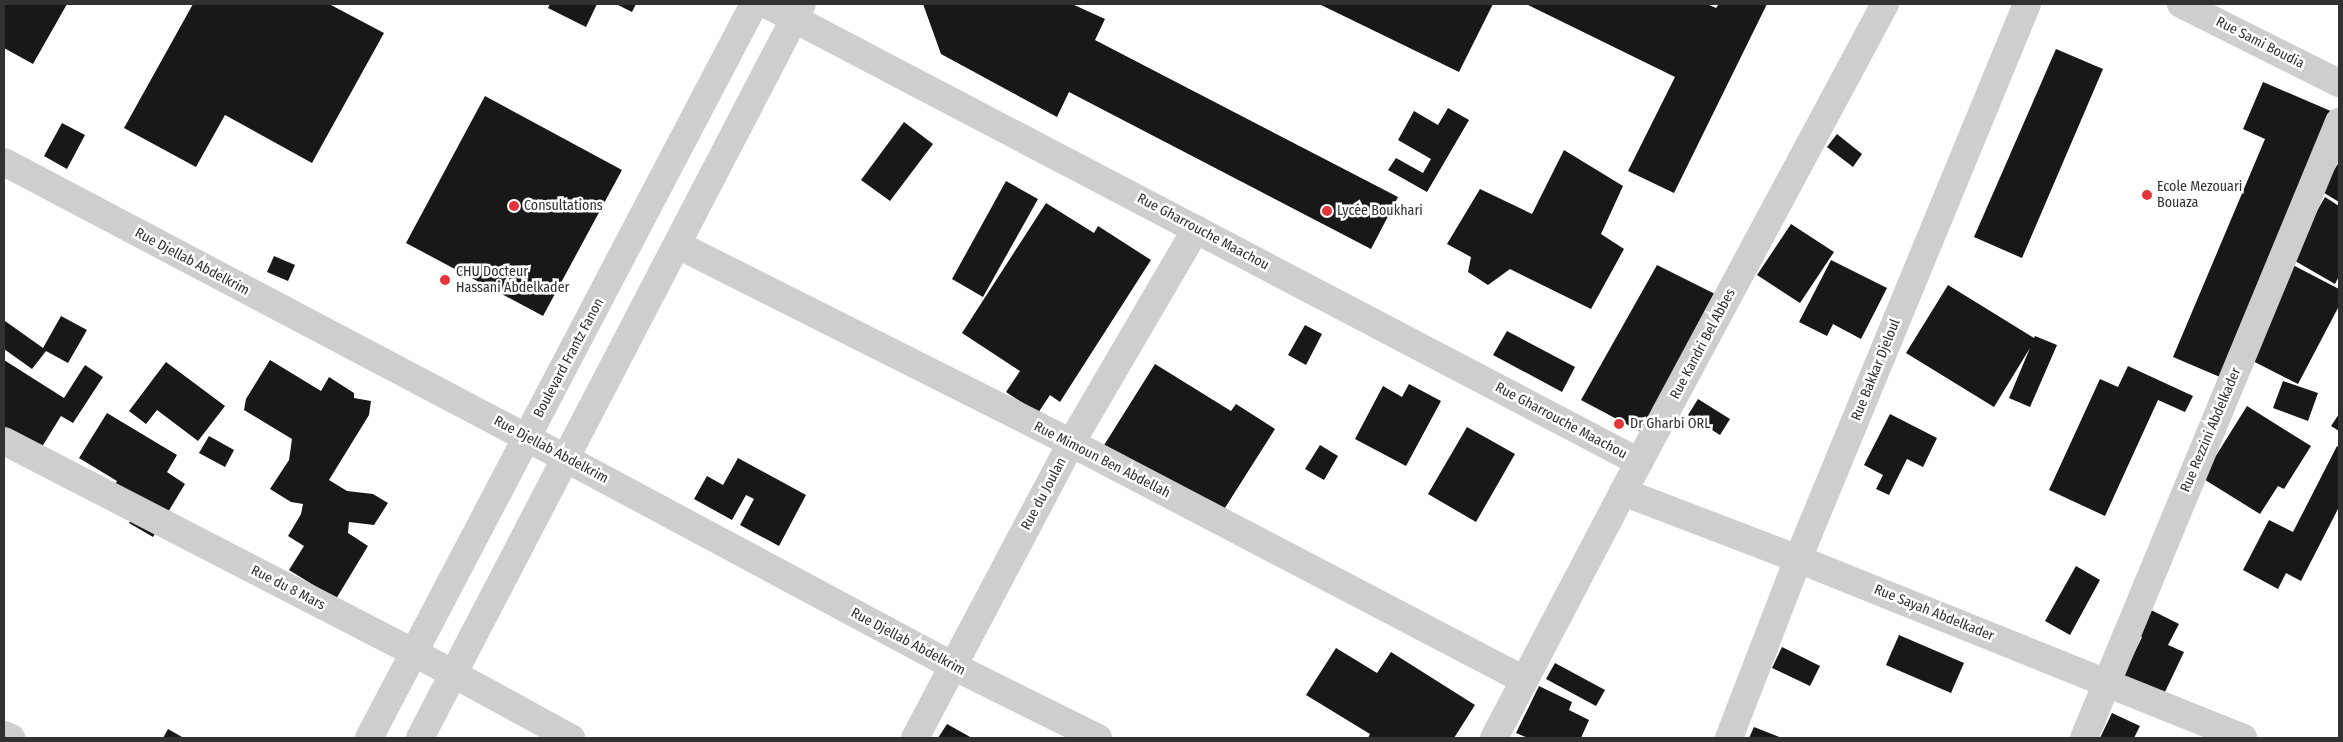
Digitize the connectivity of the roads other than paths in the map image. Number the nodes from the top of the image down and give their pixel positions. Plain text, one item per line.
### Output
1 (754, 4) edge
2 (766, 4) edge
3 (1885, 4) edge
4 (2027, 4) edge
5 (2181, 4) edge
6 (798, 11) edge
7 (2339, 83) edge
8 (2339, 122) edge
9 (691, 125) junction
10 (729, 145) junction
11 (4, 162) edge
12 (1196, 229) junction
13 (678, 245) junction
14 (526, 438) junction
15 (4, 440) edge
16 (1071, 443) junction
17 (566, 458) junction
18 (1639, 462) junction
19 (1623, 492) junction
20 (1798, 559) junction
21 (415, 654) junction
22 (953, 666) junction
23 (454, 675) junction
24 (1524, 680) junction
25 (2107, 682) junction
26 (4, 735) edge
27 (11, 738) edge
28 (369, 738) edge
29 (420, 738) edge
30 (571, 738) edge
31 (914, 738) edge
32 (1098, 738) edge
33 (1494, 738) edge
34 (1728, 738) edge
35 (2084, 738) edge
36 (2243, 738) edge

1 - 9 street, Boulevard Frantz Fanon
2 - 6 street, Rue Gharrouche Maachou
3 - 18 street, Rue Kandri Bel Abbes
4 - 20 street, Rue Bakkar Djeloul
5 - 7 street, Rue Sami Boudia
6 - 10 street
6 - 12 street, Rue Gharrouche Maachou
8 - 25 street, Rue Rezzini Abdelkader
9 - 10 street
9 - 14 street, Boulevard Frantz Fanon
10 - 13 street
11 - 14 street, Rue Djellab Abdelkrim
12 - 16 street, Rue du Joulan
12 - 18 street, Rue Gharrouche Maachou
13 - 16 street, Rue Mimoun Ben Abdellah
13 - 17 street
14 - 17 street, Rue Djellab Abdelkrim
14 - 21 street, Boulevard Frantz Fanon
15 - 21 street, Rue du 8 Mars
16 - 22 street, Rue du Joulan
16 - 24 street, Rue Mimoun Ben Abdellah
17 - 22 street, Rue Djellab Abdelkrim
17 - 23 street
18 - 19 street, Rue Kandri Bel Abbes
19 - 20 street, Rue Sayah Abdelkader
19 - 24 street, Rue Kandri Bel Abbes
20 - 25 street, Rue Sayah Abdelkader
20 - 34 street, Rue Bakkar Djeloul
21 - 23 street, Rue du 8 Mars
21 - 28 street, Boulevard Frantz Fanon
22 - 31 street, Rue du Joulan
22 - 32 street, Rue Djellab Abdelkrim
23 - 29 street
23 - 30 street, Rue du 8 Mars
24 - 33 street, Rue Kandri Bel Abbes
25 - 35 street, Rue Rezzini Abdelkader
25 - 36 street, Rue Sayah Abdelkader
26 - 27 street

